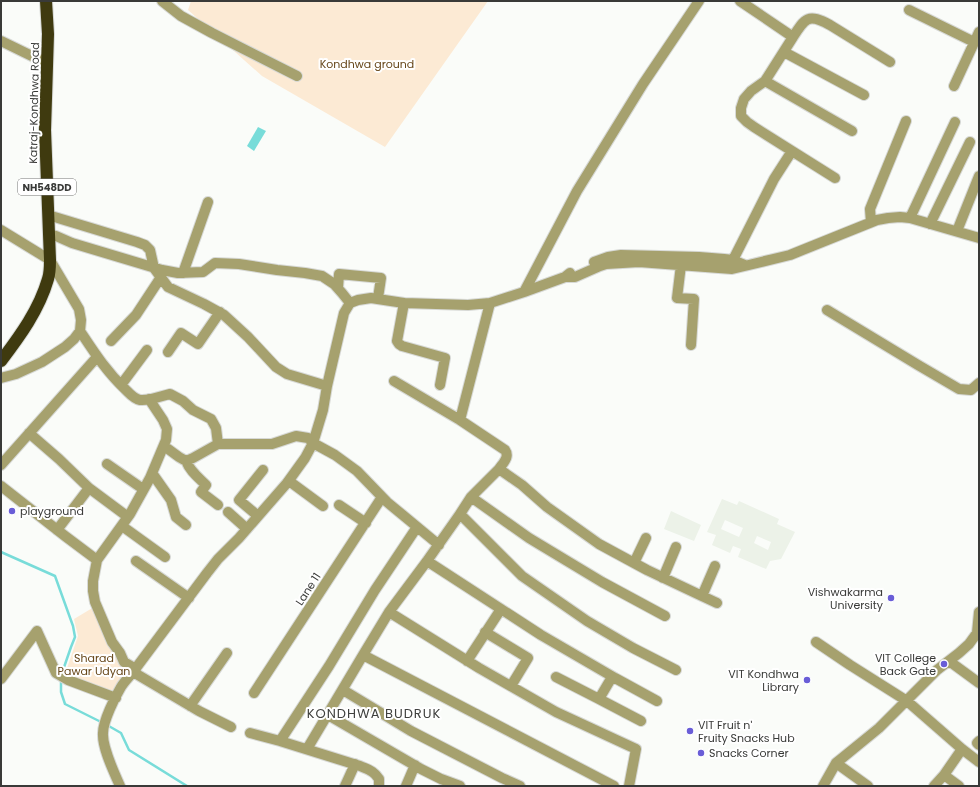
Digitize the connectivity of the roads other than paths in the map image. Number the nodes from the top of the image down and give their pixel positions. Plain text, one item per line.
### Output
1 (46, 1) edge
2 (162, 1) edge
3 (699, 1) edge
4 (740, 1) edge
5 (909, 10) dead end
6 (978, 36) edge
7 (793, 37) junction
8 (1, 41) edge
9 (784, 52) junction
10 (47, 62) junction
11 (890, 62) dead end
12 (297, 76) dead end
13 (765, 81) junction
14 (954, 86) dead end
15 (864, 95) dead end
16 (906, 121) dead end
17 (956, 122) dead end
18 (852, 131) dead end
19 (970, 142) dead end
20 (792, 151) junction
21 (979, 176) edge
22 (835, 178) dead end
23 (208, 202) dead end
24 (48, 215) junction
25 (910, 218) junction
26 (871, 222) junction
27 (930, 224) junction
28 (1, 230) edge
29 (957, 231) junction
30 (49, 234) junction
31 (979, 238) edge
32 (50, 260) junction
33 (733, 264) junction
34 (681, 265) junction
35 (154, 268) junction
36 (183, 273) junction
37 (565, 276) junction
38 (161, 277) junction
39 (338, 288) junction
40 (524, 292) junction
41 (378, 298) junction
42 (404, 303) junction
43 (490, 303) junction
44 (350, 304) junction
45 (827, 310) dead end
46 (220, 312) junction
47 (80, 331) junction
48 (111, 341) dead end
49 (691, 345) dead end
50 (147, 350) dead end
51 (168, 352) dead end
52 (97, 357) junction
53 (1, 361) edge
54 (1, 378) edge
55 (394, 381) dead end
56 (979, 383) edge
57 (121, 385) junction
58 (440, 385) dead end
59 (327, 386) junction
60 (149, 399) junction
61 (460, 420) junction
62 (29, 433) junction
63 (313, 443) junction
64 (218, 444) junction
65 (164, 446) junction
66 (186, 461) junction
67 (108, 464) dead end
68 (1, 465) edge
69 (499, 469) junction
70 (264, 470) dead end
71 (152, 473) junction
72 (288, 481) junction
73 (1, 486) edge
74 (89, 488) junction
75 (143, 490) junction
76 (382, 497) junction
77 (471, 497) junction
78 (218, 505) dead end
79 (339, 505) dead end
80 (323, 506) dead end
81 (228, 512) dead end
82 (460, 514) junction
83 (258, 516) junction
84 (128, 517) junction
85 (366, 522) junction
86 (186, 525) dead end
87 (122, 526) junction
88 (417, 526) junction
89 (247, 529) junction
90 (57, 530) junction
91 (646, 538) dead end
92 (439, 545) junction
93 (676, 547) dead end
94 (165, 557) dead end
95 (97, 560) junction
96 (136, 561) dead end
97 (427, 561) junction
98 (634, 563) junction
99 (715, 566) dead end
100 (663, 578) junction
101 (702, 596) junction
102 (189, 598) junction
103 (717, 602) dead end
104 (500, 609) junction
105 (389, 612) junction
106 (979, 612) edge
107 (665, 616) dead end
108 (485, 632) junction
109 (978, 634) edge
110 (816, 642) dead end
111 (228, 653) dead end
112 (363, 655) junction
113 (467, 660) junction
114 (949, 661) junction
115 (676, 670) dead end
116 (135, 671) junction
117 (612, 676) junction
118 (556, 677) dead end
119 (1, 679) edge
120 (979, 683) edge
121 (511, 686) junction
122 (343, 690) junction
123 (254, 693) dead end
124 (116, 698) junction
125 (599, 699) junction
126 (657, 701) dead end
127 (907, 701) junction
128 (190, 706) junction
129 (328, 715) junction
130 (640, 721) dead end
131 (231, 727) dead end
132 (250, 733) dead end
133 (280, 741) junction
134 (979, 741) edge
135 (979, 745) edge
136 (307, 749) junction
137 (962, 749) junction
138 (979, 762) edge
139 (836, 763) junction
140 (355, 764) junction
141 (415, 765) junction
142 (944, 775) junction
143 (439, 782) edge
144 (120, 786) edge
145 (345, 786) edge
146 (378, 786) edge
147 (406, 786) edge
148 (460, 786) edge
149 (520, 786) edge
150 (614, 786) edge
151 (629, 786) edge
152 (823, 786) edge
153 (868, 786) edge
154 (934, 786) edge
155 (959, 786) edge

1 - 10 highway, Katraj-Kondhwa Road / NH548DD
2 - 12 street
3 - 40 street
4 - 7 street
5 - 6 street
6 - 14 street
7 - 9 street
7 - 11 street
8 - 10 street
9 - 13 street
9 - 15 street
10 - 24 highway, Katraj-Kondhwa Road / NH548DD
13 - 18 street
13 - 20 street
16 - 26 street
17 - 25 street
19 - 27 street
20 - 22 street
20 - 33 street
21 - 29 street
23 - 36 street
24 - 30 highway, Katraj-Kondhwa Road / NH548DD
24 - 35 street
25 - 26 street
25 - 27 street
26 - 33 street
27 - 29 street
28 - 32 street
29 - 31 street
30 - 32 highway, Katraj-Kondhwa Road / NH548DD
30 - 35 street
32 - 47 street
32 - 53 highway, Katraj-Kondhwa Road / NH548DD
33 - 34 street
33 - 37 street
34 - 37 street
34 - 49 street
35 - 36 street
35 - 38 street
36 - 39 street
37 - 40 street
38 - 46 street
38 - 48 street
39 - 41 street
39 - 44 street
40 - 43 street
41 - 42 street
41 - 44 street
42 - 43 street
42 - 58 street
43 - 61 street
44 - 59 street
45 - 56 street
46 - 51 street
46 - 59 street
47 - 52 street
47 - 54 street
50 - 57 street
52 - 57 street
52 - 62 street
55 - 61 street
57 - 60 street
59 - 63 street
60 - 64 street
60 - 65 street
61 - 69 street
62 - 68 street
62 - 74 street
63 - 64 street
63 - 72 street
63 - 76 street
64 - 66 street
65 - 66 street
65 - 71 street
66 - 78 street
67 - 75 street
69 - 77 street
69 - 98 street
70 - 83 street
71 - 75 street
71 - 86 street
72 - 80 street
72 - 83 street
73 - 90 street
74 - 84 street
74 - 90 street
75 - 84 street
76 - 85 street, Lane 11
76 - 88 street
77 - 82 street
77 - 107 street
79 - 85 street
81 - 89 street
82 - 92 street
82 - 115 street
83 - 89 street
84 - 87 street
85 - 123 street, Lane 11
87 - 94 street
87 - 95 street
88 - 92 street
88 - 133 street
89 - 102 street
90 - 95 street
91 - 98 street
92 - 97 street
93 - 100 street
95 - 116 street
96 - 102 street
97 - 104 street
97 - 105 street
98 - 100 street
99 - 101 street
100 - 101 street
101 - 103 street
102 - 116 street
104 - 108 street
104 - 117 street
105 - 112 street
105 - 113 street
106 - 109 street
108 - 113 street
108 - 121 street
109 - 114 street
110 - 127 street
111 - 128 street
112 - 122 street
112 - 150 street
113 - 121 street
114 - 120 street
114 - 127 street
116 - 124 street
116 - 128 street
117 - 125 street
117 - 126 street
118 - 125 street
119 - 124 street
121 - 151 street
122 - 129 street
122 - 149 street
124 - 144 street
125 - 130 street
127 - 137 street
127 - 139 street
128 - 131 street
129 - 136 street
129 - 141 street
132 - 133 street
133 - 136 street
134 - 135 street
136 - 140 street
137 - 138 street
137 - 142 street
139 - 152 street
139 - 153 street
140 - 145 street
140 - 146 street
141 - 143 street
141 - 147 street
142 - 154 street
142 - 155 street
143 - 148 street

